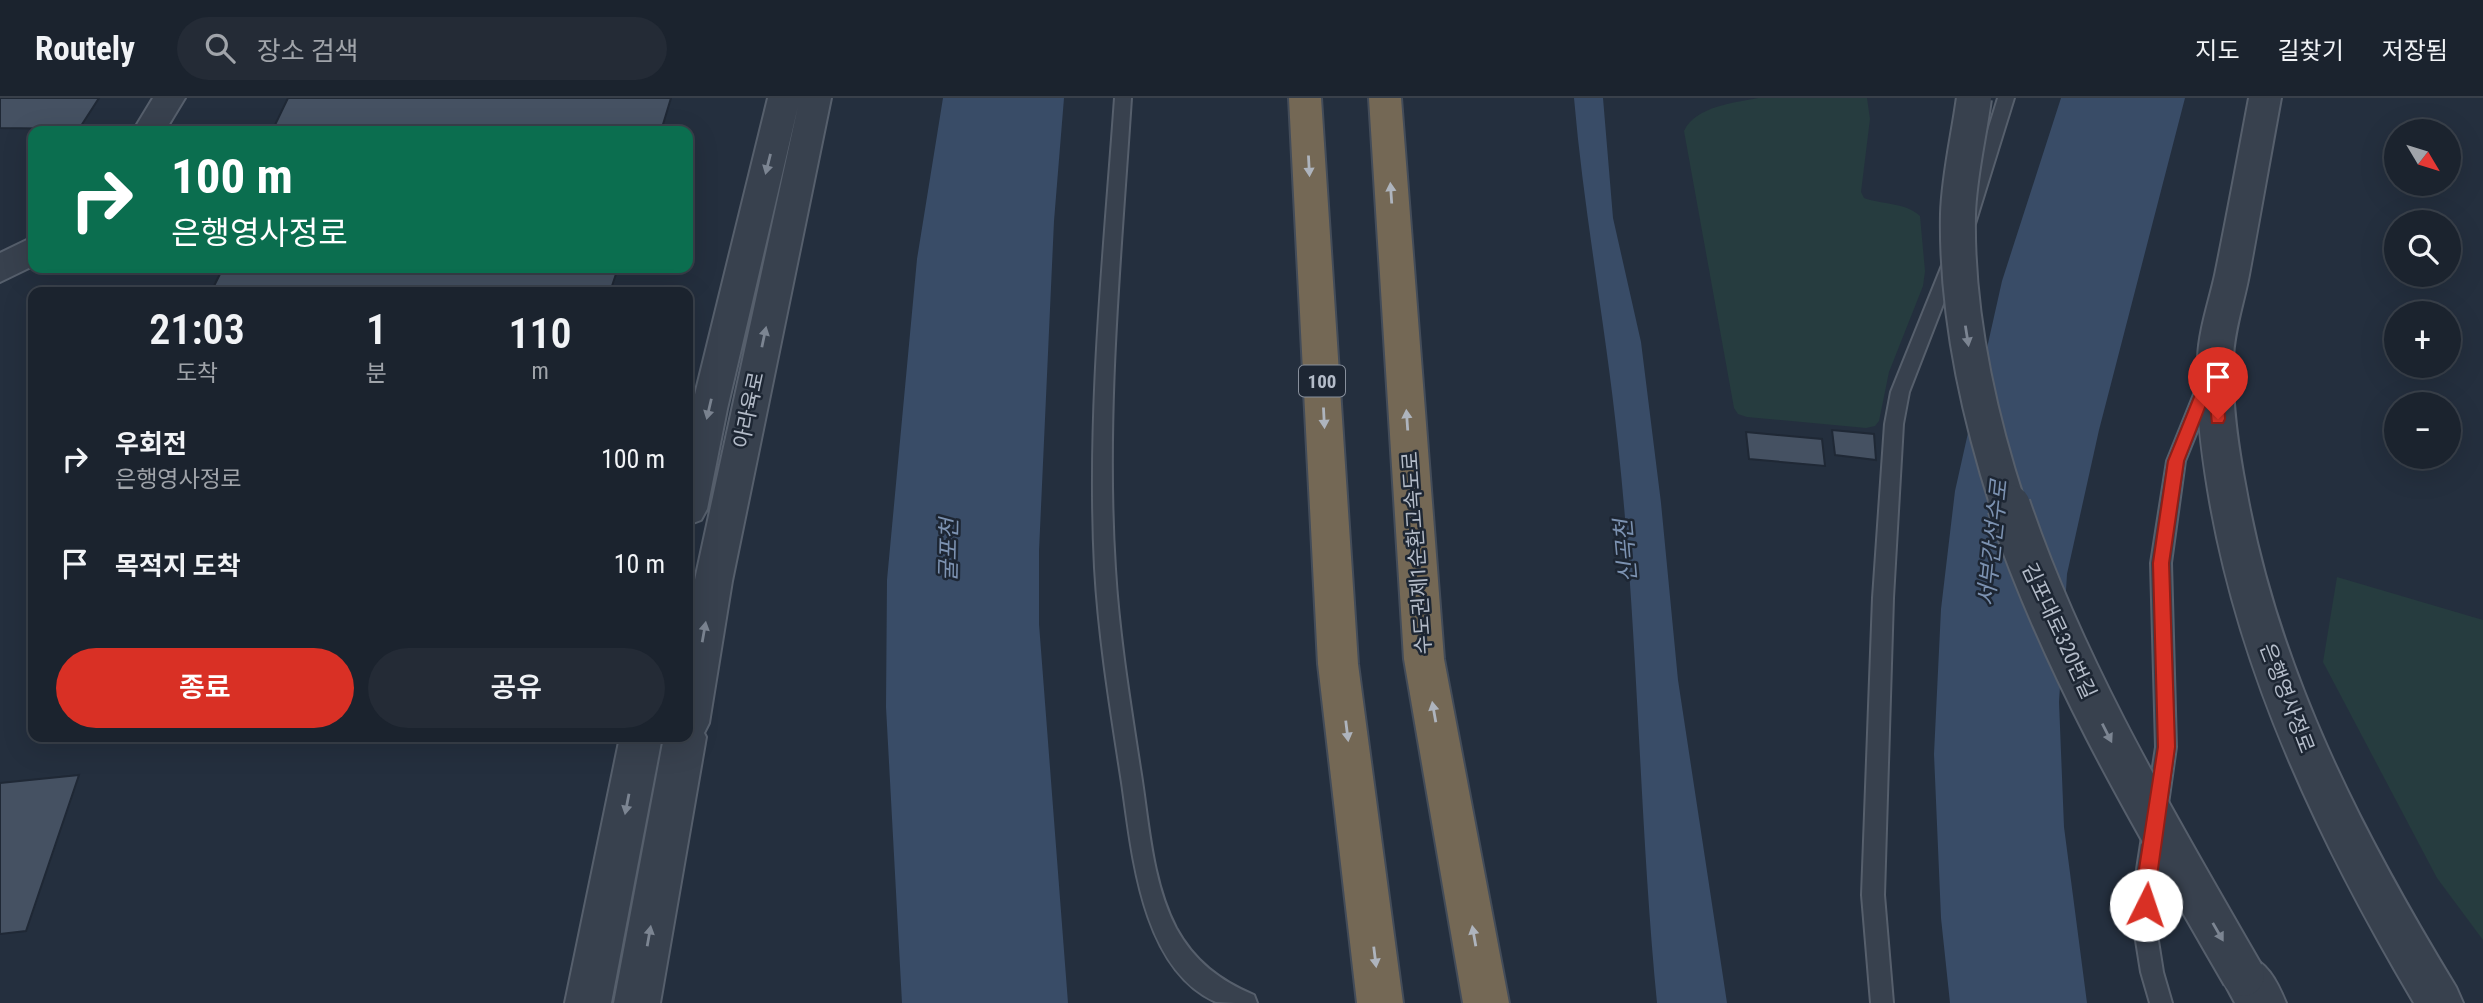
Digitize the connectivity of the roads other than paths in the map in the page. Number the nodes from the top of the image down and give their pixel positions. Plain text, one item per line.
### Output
1 (169, 98) edge
2 (784, 98) edge
3 (815, 98) edge
4 (1123, 98) edge
5 (1305, 98) edge
6 (1385, 98) edge
7 (1974, 98) edge
8 (2006, 98) edge
9 (2265, 98) edge
10 (152, 126) edge
11 (28, 253) edge
12 (0, 269) edge
13 (2214, 365) junction
14 (693, 485) edge
15 (693, 695) edge
16 (639, 742) edge
17 (684, 742) edge
18 (2253, 989) edge
19 (588, 1003) edge
20 (637, 1003) edge
21 (1246, 1003) edge
22 (1380, 1003) edge
23 (1486, 1003) edge
24 (1882, 1003) edge
25 (2161, 1003) edge
26 (2440, 1003) edge

1 - 10 street
2 -> 14 street, 아라육로
15 -> 3 street, 아라육로
4 - 21 lane
5 -> 22 highway, 100
23 -> 6 highway, 수도권제1순환고속도로
7 -> 18 street, 김포대로320번길, bridge
8 - 24 lane
9 - 13 street, 은행영사정로
11 - 12 street
13 - 25 lane, 은행영사정로
13 - 26 street, 은행영사정로
16 -> 19 street
20 -> 17 street

